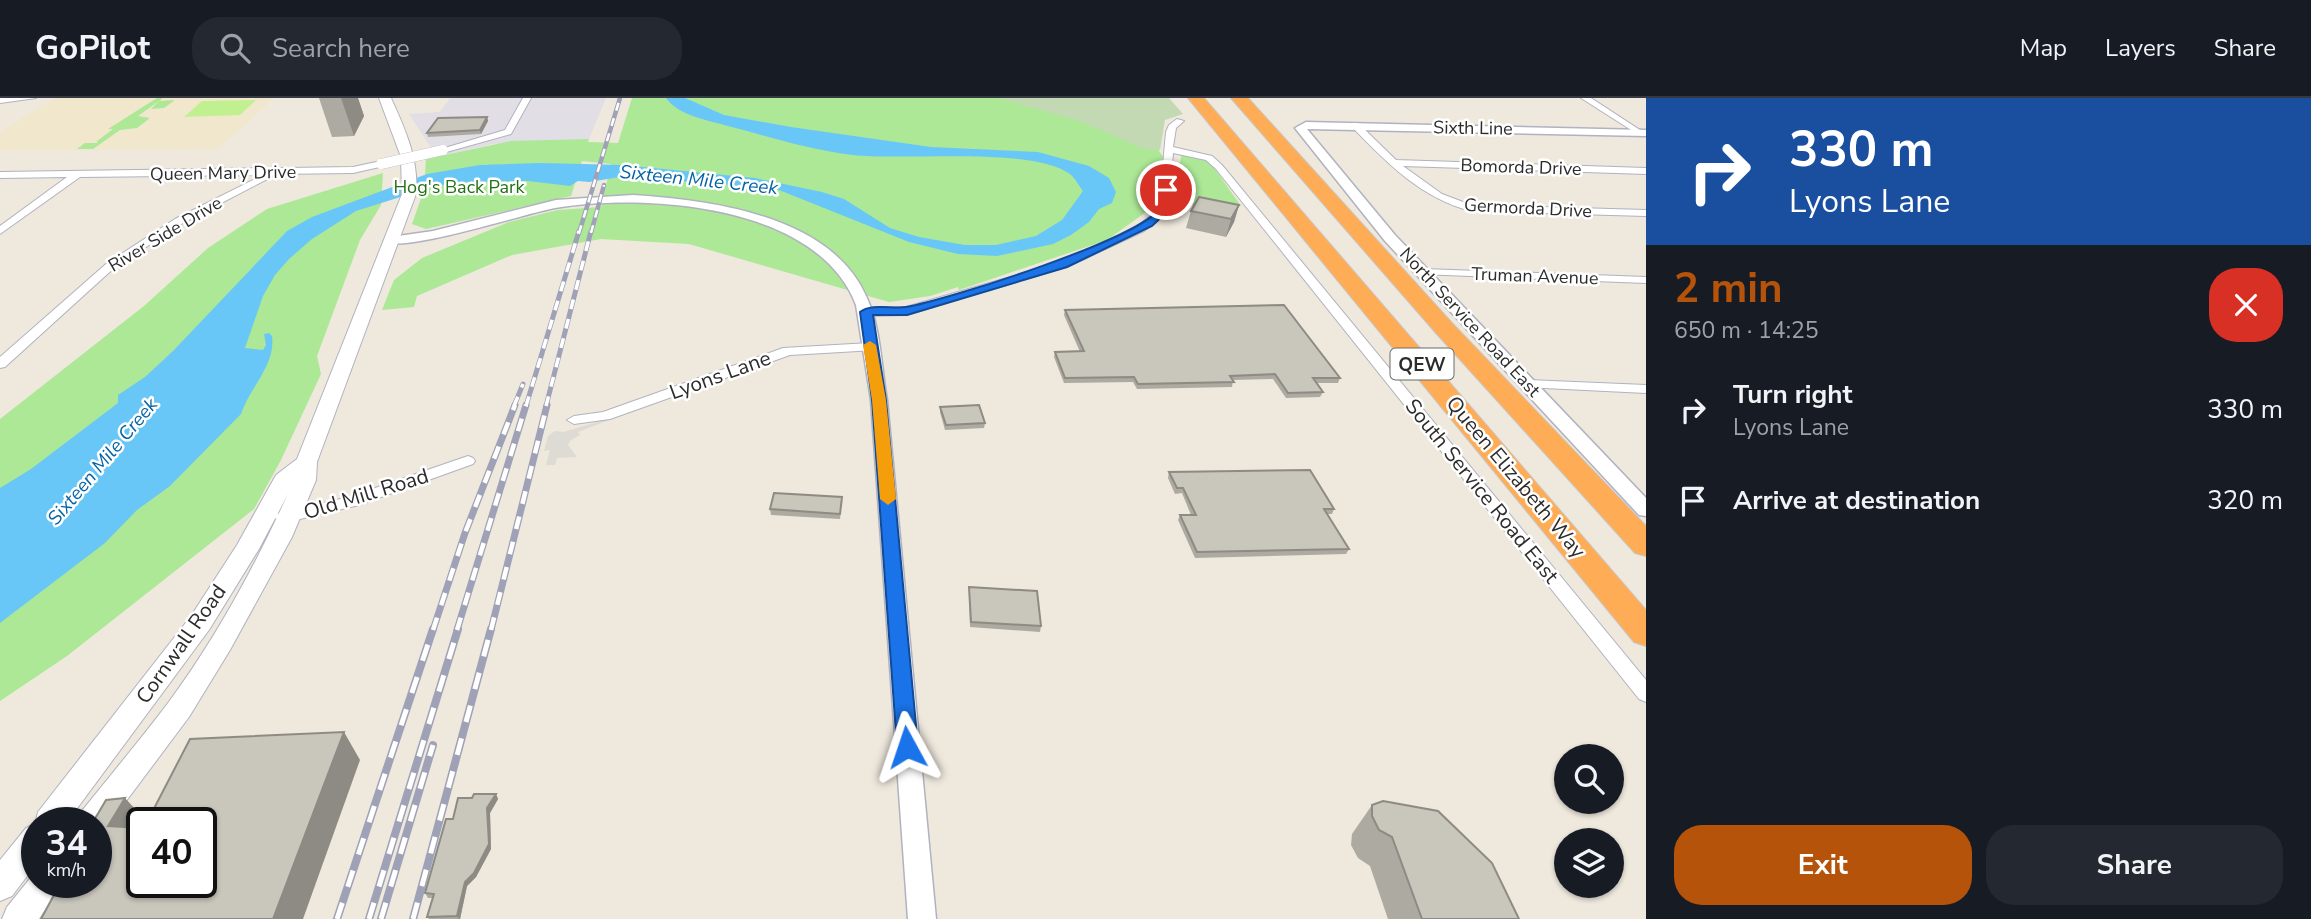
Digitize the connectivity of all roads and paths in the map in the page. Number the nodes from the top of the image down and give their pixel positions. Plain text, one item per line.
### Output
1 (32, 98) edge
2 (385, 98) edge
3 (527, 98) edge
4 (1196, 98) edge
5 (1239, 98) edge
6 (1585, 98) edge
7 (0, 100) edge
8 (1180, 121) dead end
9 (1355, 125) junction
10 (1300, 128) joint
11 (1645, 134) edge
12 (1169, 149) junction
13 (1395, 163) junction
14 (1646, 171) edge
15 (275, 172) junction
16 (76, 174) junction
17 (0, 175) edge
18 (1646, 213) edge
19 (0, 231) edge
20 (394, 233) junction
21 (1424, 272) junction
22 (1646, 280) edge
23 (866, 312) junction
24 (870, 347) junction
25 (0, 364) edge
26 (1528, 384) junction
27 (1646, 389) edge
28 (574, 420) dead end
29 (468, 461) dead end
30 (306, 462) junction
31 (1646, 510) edge
32 (289, 517) junction
33 (263, 521) junction
34 (1646, 545) edge
35 (1646, 633) edge
36 (1646, 694) edge
37 (165, 728) junction
38 (121, 731) junction
39 (61, 807) edge
40 (104, 807) edge
41 (21, 858) edge
42 (0, 885) edge
43 (35, 898) edge
44 (19, 919) edge
45 (922, 919) edge

1 - 7 street
2 - 20 main road, Cornwall Road
3 - 15 street, Queen Mary Drive, bridge
4 - 35 highway, Queen Elizabeth Way / QEW
5 - 34 highway, Queen Elizabeth Way / QEW
6 - 11 street
8 - 12 street
9 - 10 street, Sixth Line
9 - 11 street, Sixth Line
9 - 13 street, Germorda Drive
10 - 21 street, North Service Road East
12 - 23 street
12 - 36 street, South Service Road East
13 - 14 street, Bomorda Drive
13 - 18 street, Germorda Drive
15 - 16 street, Queen Mary Drive
15 - 25 street, River Side Drive
16 - 17 street, Queen Mary Drive
16 - 19 street
20 - 23 street
20 - 30 main road, Cornwall Road
21 - 22 street, Truman Avenue
21 - 26 street, North Service Road East
23 - 24 street
24 - 28 street, Lyons Lane
24 - 45 street
26 - 27 street
26 - 31 street, North Service Road East
29 - 32 street, Old Mill Road
30 - 32 main road, Cornwall Road
30 - 33 main road, Cornwall Road
32 - 33 street, Old Mill Road
32 - 37 main road, Cornwall Road
33 - 38 main road, Cornwall Road
37 - 38 main road
37 - 40 main road, Cornwall Road
38 - 39 main road, Cornwall Road
41 - 42 main road
43 - 44 main road

